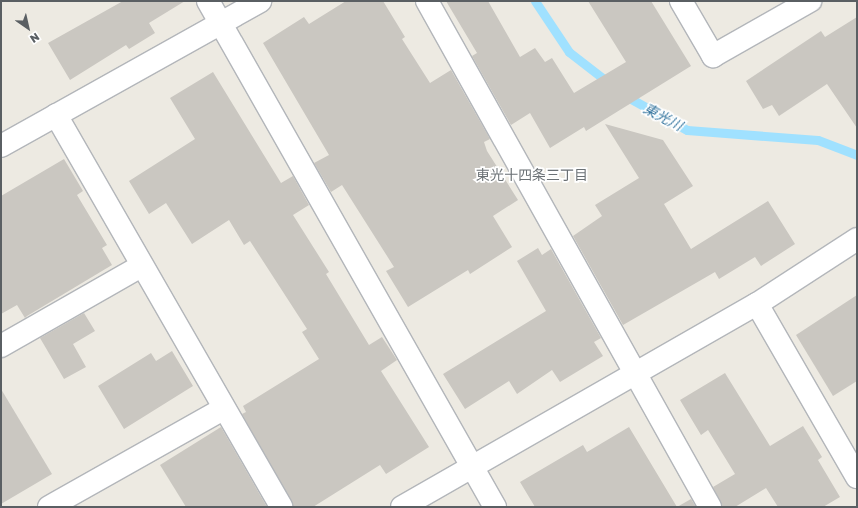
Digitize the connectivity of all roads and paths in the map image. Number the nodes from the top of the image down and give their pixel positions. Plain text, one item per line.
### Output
1 (208, 1) edge
2 (260, 1) edge
3 (427, 1) edge
4 (682, 1) edge
5 (810, 1) edge
6 (220, 22) junction
7 (56, 115) junction
8 (1, 146) edge
9 (857, 239) edge
10 (141, 266) junction
11 (757, 304) junction
12 (1, 346) edge
13 (635, 374) junction
14 (224, 409) junction
15 (472, 467) junction
16 (857, 477) edge
17 (49, 507) edge
18 (281, 507) edge
19 (402, 507) edge
20 (495, 507) edge
21 (710, 507) edge

1 - 6 street
2 - 6 street
3 - 13 street
4 - 5 street
6 - 7 street
6 - 15 street
7 - 8 street
7 - 10 street
9 - 11 street
10 - 12 street
10 - 14 street
11 - 13 street
11 - 16 street
13 - 15 street
13 - 21 street
14 - 17 street
14 - 18 street
15 - 19 street
15 - 20 street

